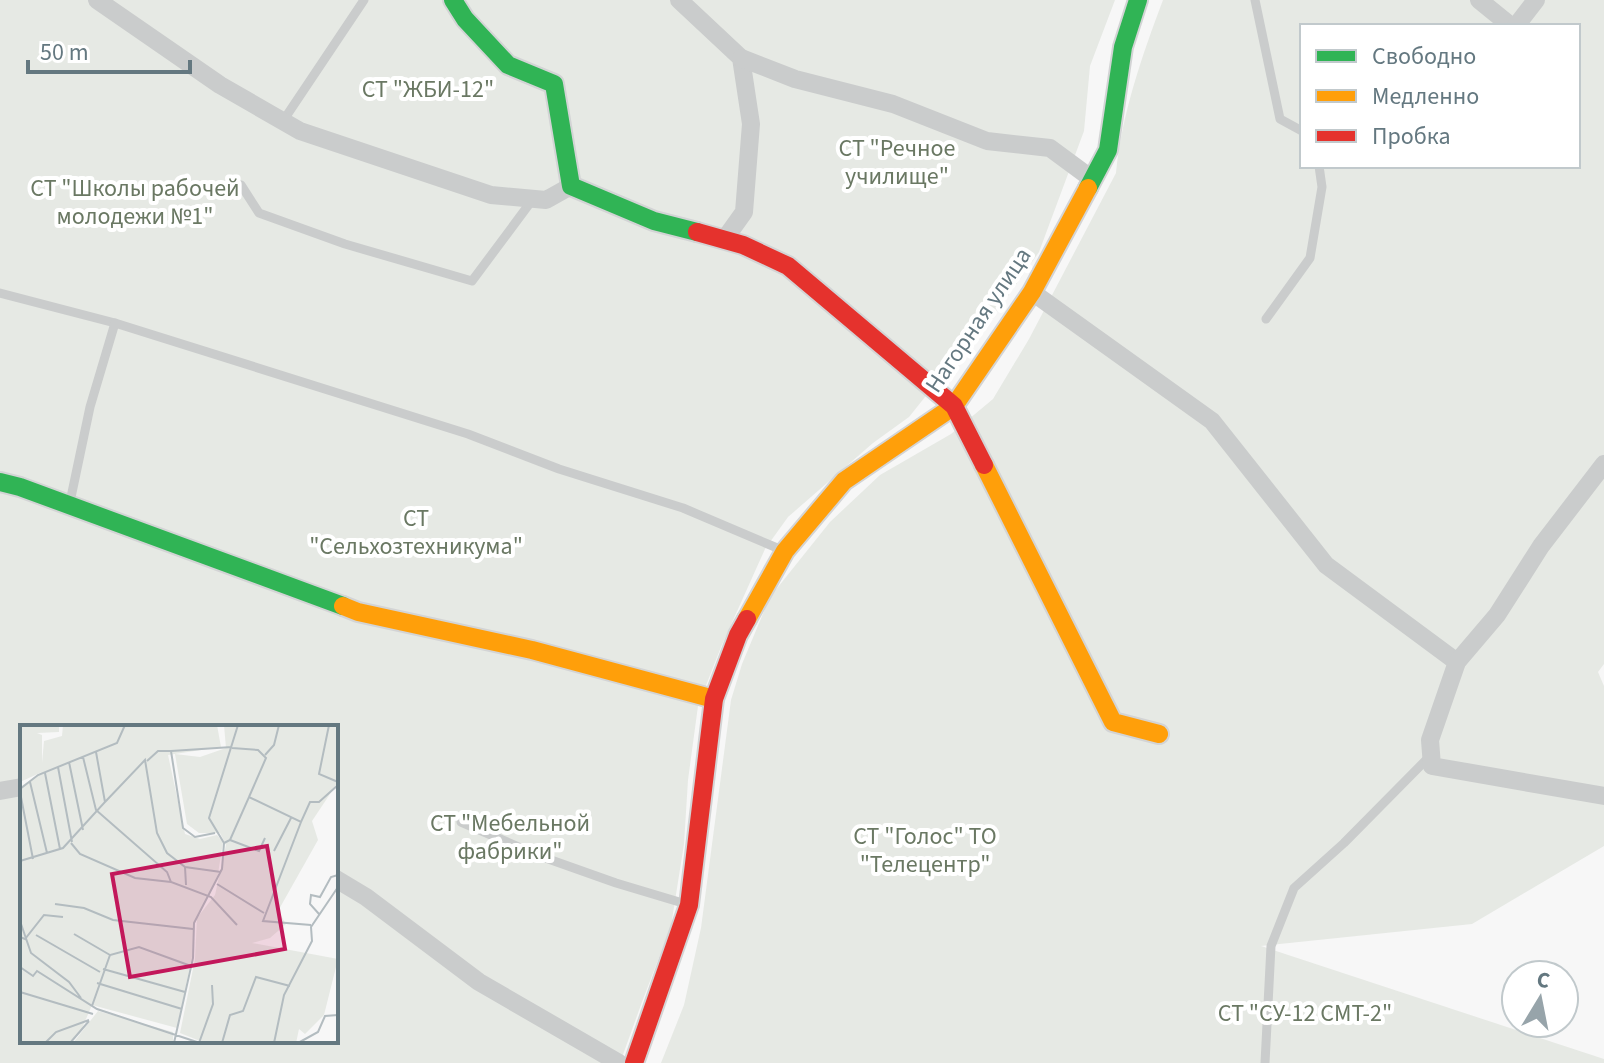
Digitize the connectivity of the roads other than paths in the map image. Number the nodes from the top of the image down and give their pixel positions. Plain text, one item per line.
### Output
1 (97, 0) edge
2 (364, 0) edge
3 (453, 0) edge
4 (679, 0) edge
5 (1138, 0) edge
6 (1255, 0) edge
7 (1479, 0) edge
8 (1536, 0) edge
9 (1510, 24) edge
10 (1515, 24) edge
11 (741, 58) junction
12 (283, 121) junction
13 (1300, 130) edge
14 (1319, 168) edge
15 (1092, 179) junction
16 (241, 185) dead end
17 (571, 186) junction
18 (533, 199) junction
19 (724, 240) junction
20 (1032, 292) junction
21 (0, 293) edge
22 (1266, 319) dead end
23 (115, 323) junction
24 (954, 406) junction
25 (1604, 464) edge
26 (0, 482) edge
27 (70, 505) junction
28 (785, 551) junction
29 (1457, 662) junction
30 (714, 699) junction
31 (1159, 734) dead end
32 (1431, 755) junction
33 (20, 787) edge
34 (0, 791) edge
35 (1604, 796) edge
36 (461, 822) dead end
37 (338, 880) edge
38 (689, 905) junction
39 (619, 1063) edge
40 (634, 1063) edge
41 (1265, 1063) edge

1 - 12 street
2 - 12 lane
3 - 17 street
4 - 11 street
5 - 15 street, Нагорная улица
6 - 13 lane
7 - 9 street
8 - 10 street
11 - 15 street
11 - 19 street
12 - 18 street
14 - 22 lane
15 - 20 street, Нагорная улица
16 - 18 lane
17 - 18 street
17 - 19 street
19 - 24 street
20 - 24 street, Нагорная улица
20 - 29 street
21 - 23 lane
23 - 27 lane
23 - 28 lane
24 - 28 street, Нагорная улица
24 - 31 street
25 - 29 street
26 - 27 street
27 - 30 street
28 - 30 street, Нагорная улица
29 - 32 street
30 - 38 street, Нагорная улица
32 - 35 street
32 - 41 lane
33 - 34 street
36 - 38 lane
37 - 39 street
38 - 40 street, Нагорная улица

